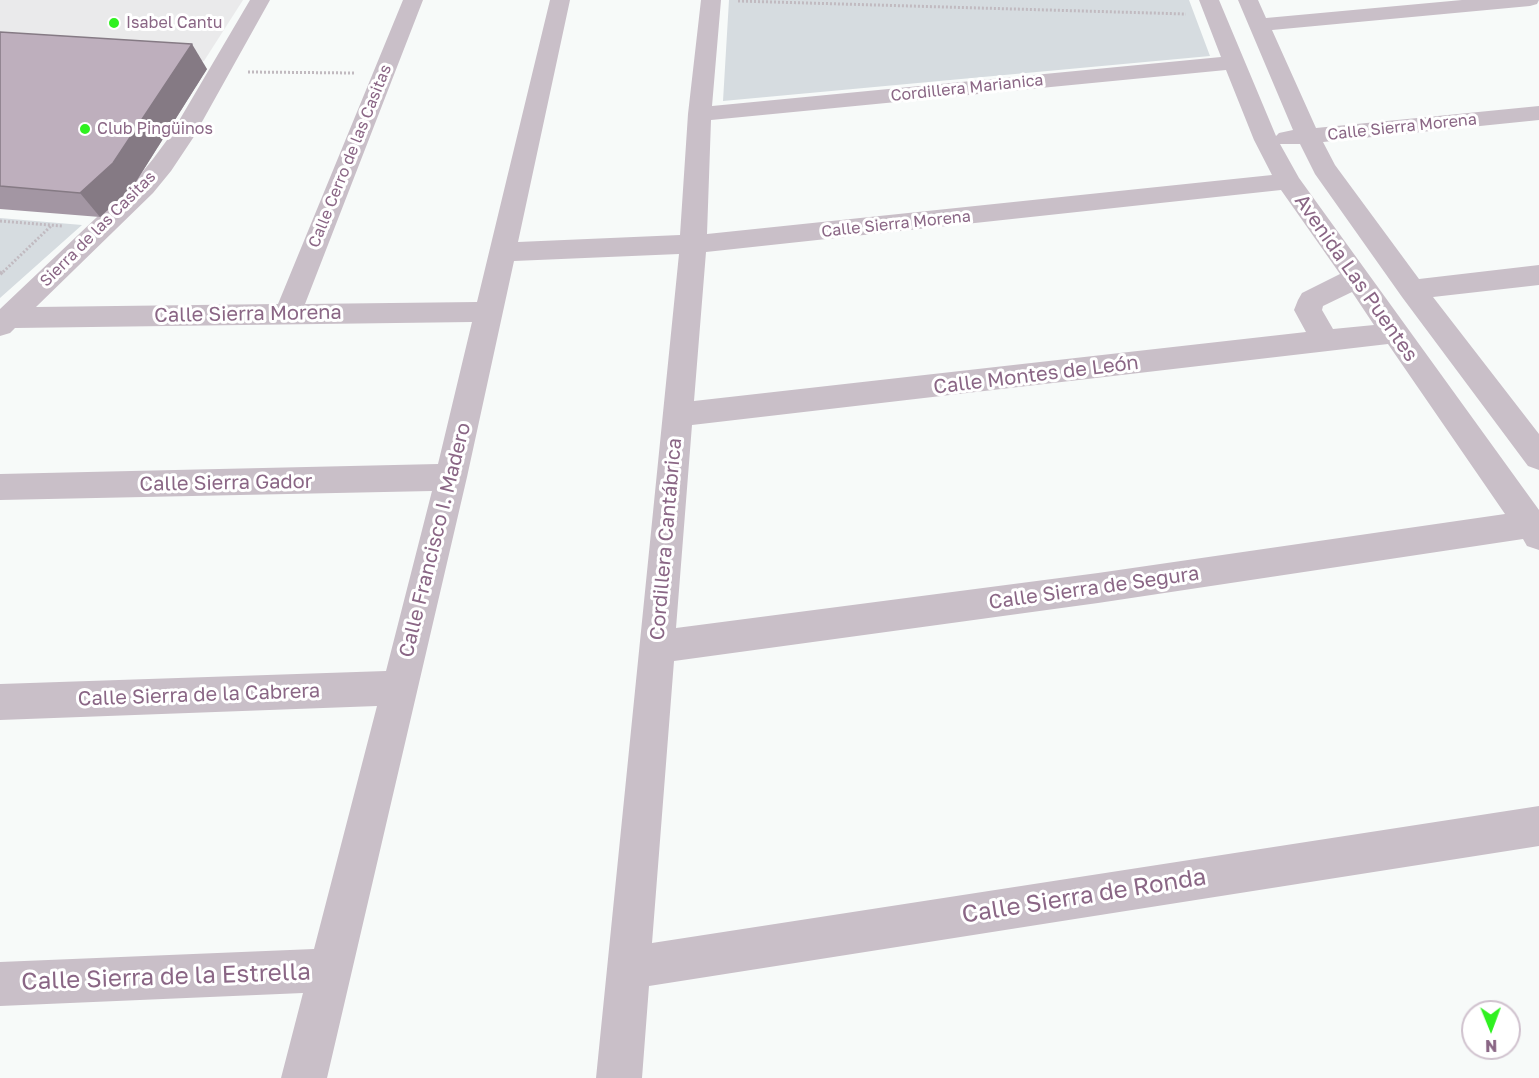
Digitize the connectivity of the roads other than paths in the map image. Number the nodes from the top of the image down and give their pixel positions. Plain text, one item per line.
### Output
1 (260, 0) edge
2 (412, 0) edge
3 (560, 0) edge
4 (711, 0) edge
5 (1248, 0) edge
6 (1530, 0) edge
7 (1201, 7) edge
8 (1259, 26) junction
9 (1235, 62) junction
10 (1539, 113) edge
11 (700, 114) junction
12 (1308, 136) junction
13 (1266, 140) junction
14 (1288, 181) junction
15 (693, 244) junction
16 (503, 252) junction
17 (1539, 275) edge
18 (1355, 278) junction
19 (1412, 290) junction
20 (488, 312) junction
21 (288, 313) junction
22 (4, 322) edge
23 (1394, 333) junction
24 (1325, 340) junction
25 (677, 415) junction
26 (1539, 457) edge
27 (452, 477) junction
28 (0, 487) edge
29 (1535, 530) edge
30 (656, 647) junction
31 (398, 688) junction
32 (0, 702) edge
33 (1539, 826) edge
34 (628, 968) junction
35 (331, 970) junction
36 (0, 984) edge
37 (304, 1078) edge
38 (619, 1078) edge

1 - 22 street, Sierra de las Casitas
2 - 21 street, Calle Cerro de las Casitas
3 - 16 street, Calle Francisco I. Madero
4 - 11 street, Cordillera Cantábrica
5 - 8 street, Avenida Las Puentes
6 - 8 street
7 - 9 street, Avenida Las Puentes
8 - 12 street, Avenida Las Puentes
9 - 11 street, Cordillera Marianica
9 - 13 street, Avenida Las Puentes
10 - 12 street, Calle Sierra Morena
11 - 15 street, Cordillera Cantábrica
12 - 13 street, Calle Sierra Morena
12 - 19 street, Avenida Las Puentes
13 - 14 street, Avenida Las Puentes
14 - 15 street, Calle Sierra Morena
14 - 18 street, Avenida Las Puentes
15 - 16 street, Calle Sierra Morena
15 - 25 street, Cordillera Cantábrica
16 - 20 street, Calle Francisco I. Madero
17 - 19 street
18 - 23 street, Avenida Las Puentes
18 - 24 street
19 - 26 street, Avenida Las Puentes
20 - 21 street, Calle Sierra Morena
20 - 27 street, Calle Francisco I. Madero
21 - 22 street, Calle Sierra Morena
23 - 24 street, Calle Montes de León
23 - 29 street, Avenida Las Puentes
24 - 25 street, Calle Montes de León
25 - 30 street, Cordillera Cantábrica
27 - 28 street, Calle Sierra Gador
27 - 31 street, Calle Francisco I. Madero
29 - 30 street, Calle Sierra de Segura
30 - 34 street, Cordillera Cantábrica
31 - 32 street, Calle Sierra de la Cabrera
31 - 35 street, Calle Francisco I. Madero
33 - 34 street, Calle Sierra de Ronda
34 - 38 street, Cordillera Cantábrica
35 - 36 street, Calle Sierra de la Estrella
35 - 37 street, Calle Francisco I. Madero

